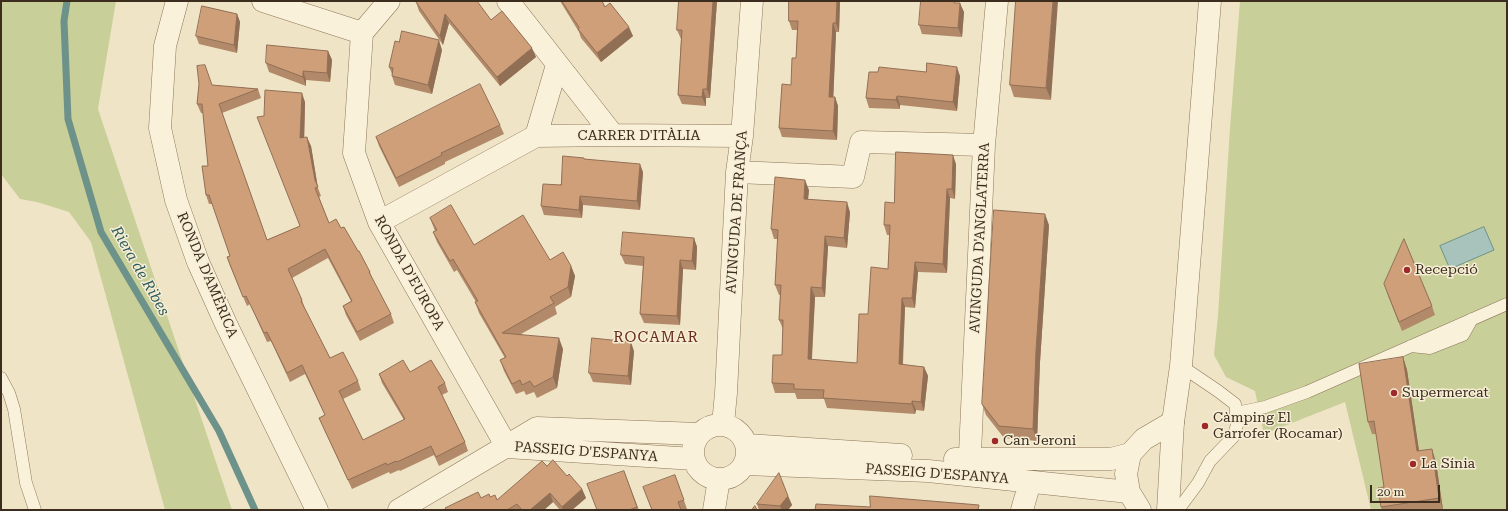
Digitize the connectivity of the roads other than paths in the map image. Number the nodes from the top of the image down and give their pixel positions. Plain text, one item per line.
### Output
1 (177, 1) edge
2 (263, 1) edge
3 (389, 1) edge
4 (508, 1) edge
5 (752, 1) edge
6 (997, 1) edge
7 (1210, 1) edge
8 (362, 33) junction
9 (557, 65) junction
10 (613, 134) junction
11 (536, 136) junction
12 (742, 136) junction
13 (984, 145) junction
14 (737, 172) junction
15 (379, 222) junction
16 (1507, 304) edge
17 (1181, 366) junction
18 (1, 378) edge
19 (1236, 413) junction
20 (1173, 422) junction
21 (723, 424) junction
22 (700, 434) junction
23 (507, 447) junction
24 (1130, 454) junction
25 (746, 455) junction
26 (694, 459) junction
27 (970, 468) junction
28 (719, 479) junction
29 (1030, 482) junction
30 (1129, 492) junction
31 (34, 510) edge
32 (317, 510) edge
33 (399, 510) edge
34 (714, 510) edge
35 (1022, 510) edge
36 (1140, 510) edge
37 (1168, 510) edge
38 (1178, 510) edge

1 - 32 street, RONDA D'AMÈRICA
2 - 8 street
3 - 8 street
4 - 9 street
5 - 12 street, AVINGUDA DE FRANÇA
6 - 13 street, AVINGUDA D'ANGLATERRA
7 - 17 street
8 - 15 street, RONDA D'EUROPA
9 - 10 street
9 - 11 street
10 - 11 street, CARRER D'ITÀLIA
10 - 12 street, CARRER D'ITÀLIA
11 - 15 street
12 - 14 street, AVINGUDA DE FRANÇA
13 - 14 street
13 - 27 street, AVINGUDA D'ANGLATERRA
14 - 21 street, AVINGUDA DE FRANÇA
15 - 23 street, RONDA D'EUROPA
16 - 19 lane
17 - 19 lane
17 - 20 street
18 - 31 lane
19 - 38 lane
20 - 24 street
20 - 37 street
21 - 22 street
21 - 25 street
22 - 23 street, PASSEIG D'ESPANYA
22 - 26 street
23 - 26 street, PASSEIG D'ESPANYA
23 - 33 street
24 - 27 street, PASSEIG D'ESPANYA
24 - 30 street
25 - 27 street, PASSEIG D'ESPANYA
25 - 28 street
26 - 28 street
27 - 29 street, PASSEIG D'ESPANYA
28 - 34 street
29 - 30 street, PASSEIG D'ESPANYA
29 - 35 street
30 - 36 street

